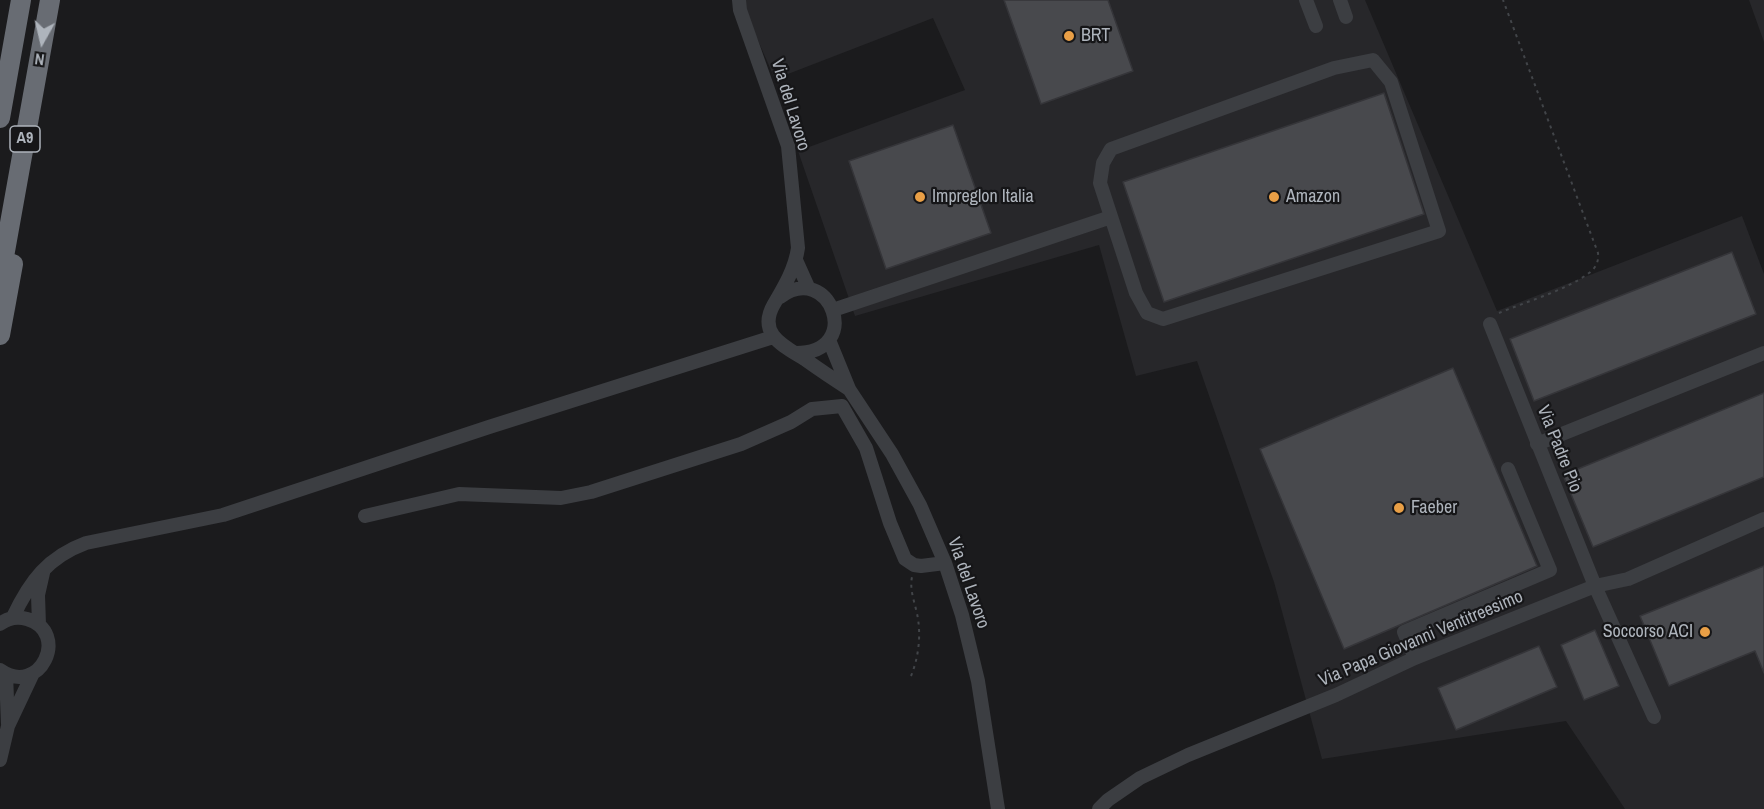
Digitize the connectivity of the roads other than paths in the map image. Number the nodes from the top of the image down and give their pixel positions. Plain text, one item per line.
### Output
1 (21, 0) edge
2 (50, 0) edge
3 (739, 0) edge
4 (1306, 0) edge
5 (1340, 0) edge
6 (1346, 17) dead end
7 (1316, 26) dead end
8 (0, 118) edge
9 (22, 157) junction
10 (1111, 217) junction
11 (796, 260) junction
12 (0, 279) edge
13 (809, 289) junction
14 (780, 297) junction
15 (833, 310) junction
16 (1490, 324) road end
17 (0, 335) edge
18 (773, 337) junction
19 (829, 340) junction
20 (796, 353) junction
21 (1764, 353) edge
22 (851, 392) junction
23 (842, 406) junction
24 (1538, 444) junction
25 (1508, 469) dead end
26 (365, 516) dead end
27 (1761, 520) edge
28 (1764, 535) edge
29 (945, 563) junction
30 (44, 568) junction
31 (1595, 586) junction
32 (13, 617) junction
33 (0, 624) edge
34 (39, 625) junction
35 (1415, 658) junction
36 (3, 672) edge
37 (33, 673) junction
38 (1654, 717) dead end
39 (8, 726) junction
40 (0, 760) edge
41 (998, 809) edge
42 (1099, 809) edge

1 - 8 highway, A9
2 - 9 highway, A9
3 - 11 street, Via del Lavoro
4 - 7 street
5 - 6 street
9 - 12 highway, A9
9 - 17 highway
10 - 10 street
10 - 15 street
11 - 13 street, Via del Lavoro
11 - 14 street, Via del Lavoro
13 - 14 street
13 - 15 street, Via del Lavoro
14 - 18 street, Via del Lavoro
15 - 19 street
16 - 24 street, Via Padre Pio
18 - 20 street, Via del Lavoro
18 - 30 street
19 - 20 street
19 - 22 street, Via del Lavoro
20 - 22 street, Via del Lavoro
21 - 24 street
22 - 23 street
22 - 29 street, Via del Lavoro
23 - 26 street
23 - 29 street
24 - 31 street, Via Padre Pio
25 - 35 street
27 - 28 street
27 - 31 street, Via Papa Giovanni Ventitreesimo
29 - 41 street, Via del Lavoro
30 - 32 street
30 - 34 street
31 - 35 street, Via Papa Giovanni Ventitreesimo
31 - 38 street, Via Padre Pio
32 - 33 street
32 - 34 street
34 - 37 street
35 - 42 street, Via Papa Giovanni Ventitreesimo
36 - 37 street
36 - 39 street
37 - 39 street
39 - 40 street

